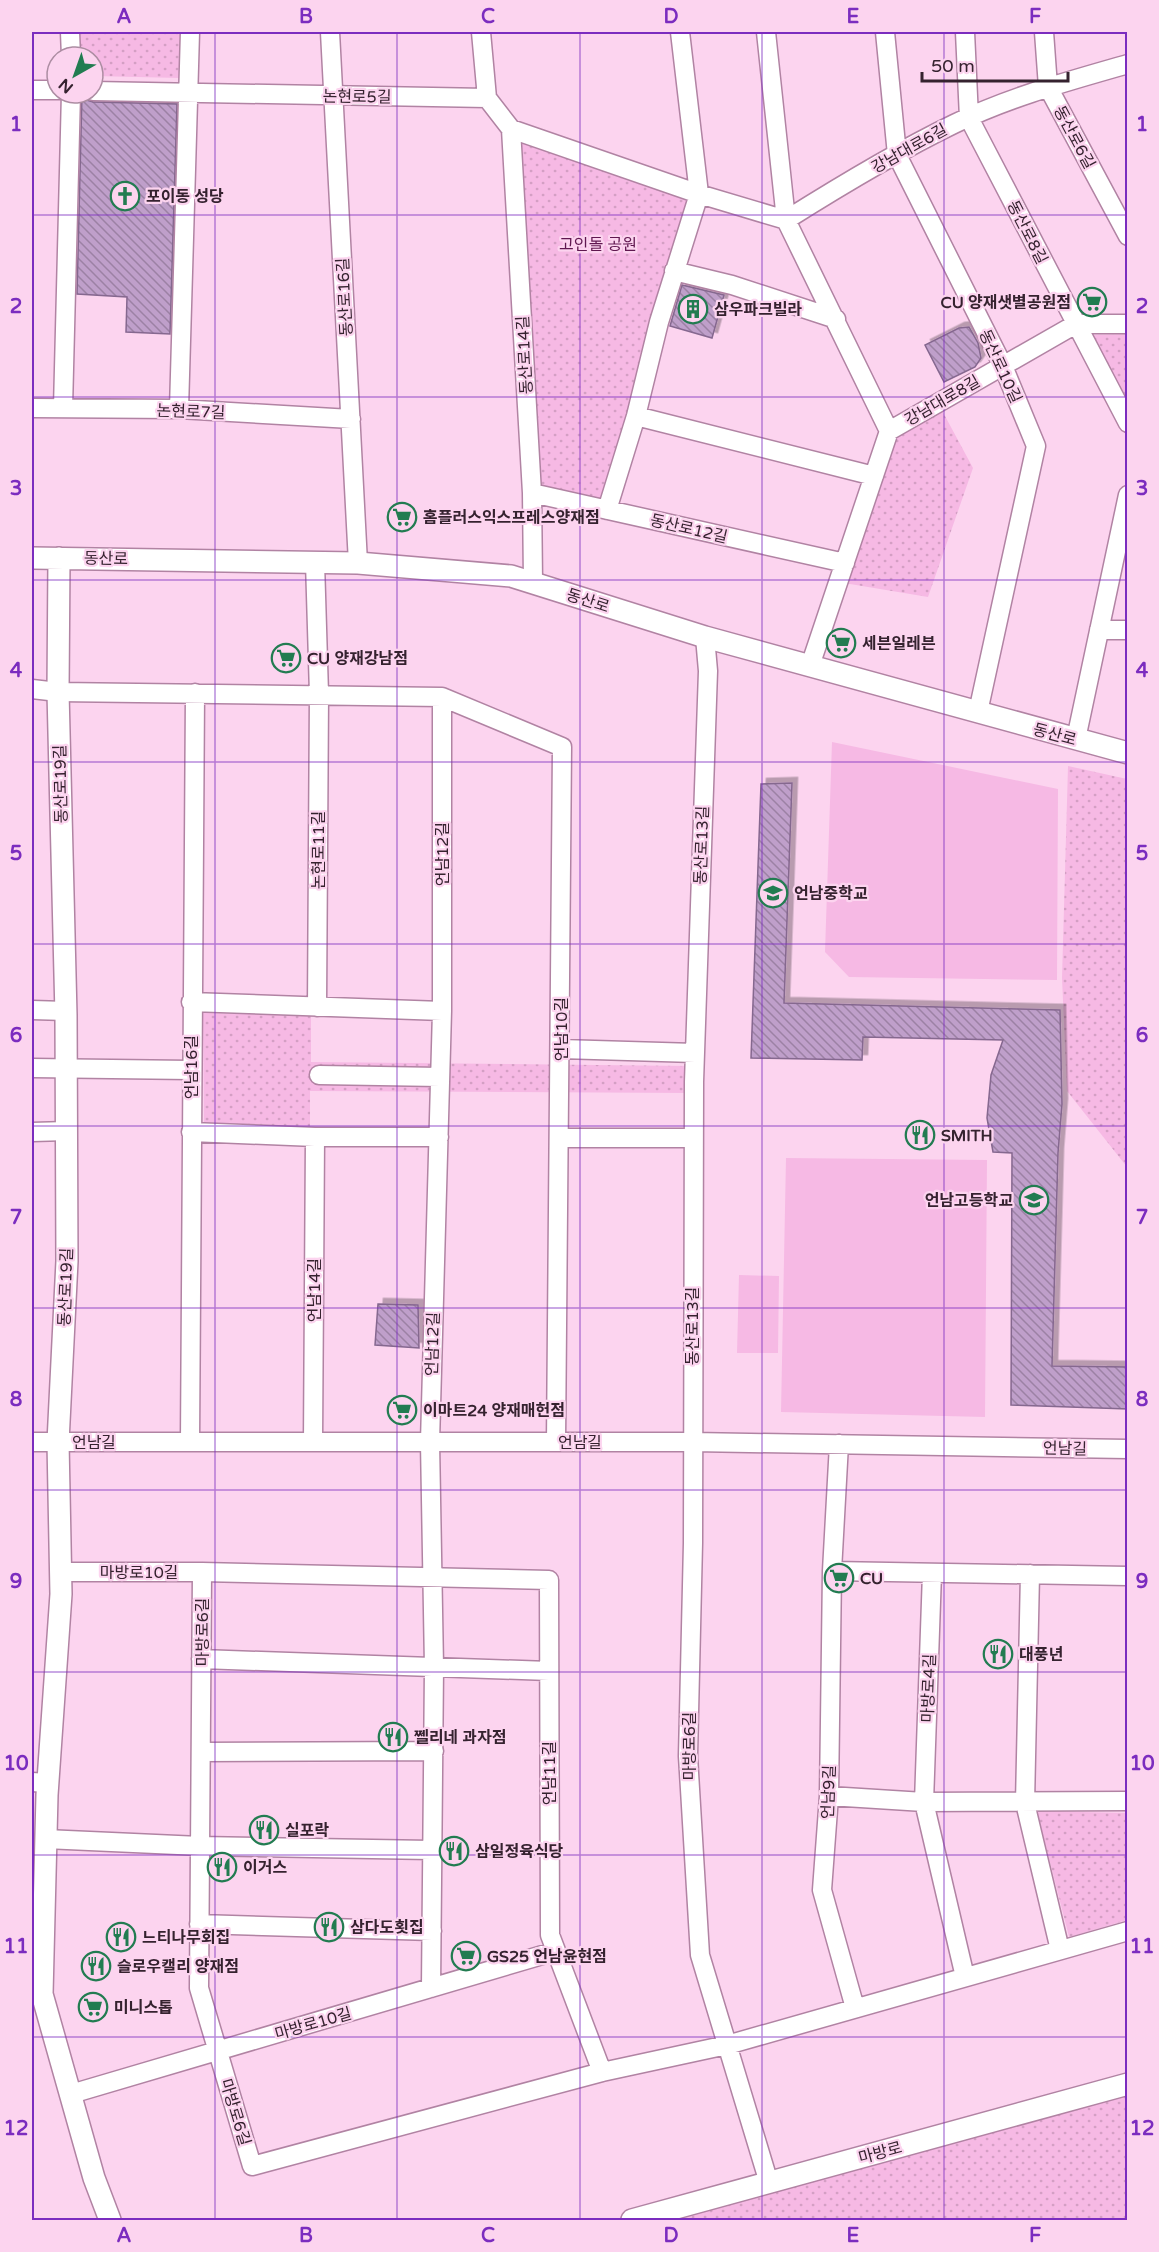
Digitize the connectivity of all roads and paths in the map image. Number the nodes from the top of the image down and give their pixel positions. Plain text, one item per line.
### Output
1 (190, 32) edge
2 (330, 32) edge
3 (481, 32) edge
4 (680, 32) edge
5 (766, 32) edge
6 (885, 32) edge
7 (965, 32) edge
8 (1044, 32) edge
9 (1128, 64) edge
10 (1048, 87) junction
11 (105, 91) edge
12 (188, 93) junction
13 (333, 95) junction
14 (487, 98) junction
15 (71, 105) edge
16 (969, 118) junction
17 (511, 129) junction
18 (897, 155) junction
19 (699, 194) junction
20 (786, 220) junction
21 (1128, 236) edge
22 (674, 271) junction
23 (836, 318) junction
24 (1076, 324) junction
25 (1128, 324) edge
26 (1003, 366) junction
27 (32, 408) edge
28 (63, 408) junction
29 (179, 409) junction
30 (636, 416) junction
31 (351, 419) junction
32 (1128, 423) edge
33 (889, 431) junction
34 (874, 476) junction
35 (532, 493) junction
36 (1128, 495) edge
37 (607, 510) junction
38 (1125, 517) edge
39 (32, 558) edge
40 (59, 558) junction
41 (315, 561) junction
42 (358, 563) junction
43 (845, 563) junction
44 (533, 582) junction
45 (1099, 630) junction
46 (1128, 630) edge
47 (705, 637) junction
48 (810, 666) junction
49 (32, 689) edge
50 (58, 692) junction
51 (195, 693) junction
52 (320, 694) junction
53 (442, 697) junction
54 (978, 712) junction
55 (1076, 740) junction
56 (1128, 753) edge
57 (191, 1002) junction
58 (317, 1007) junction
59 (32, 1010) edge
60 (66, 1011) junction
61 (442, 1011) junction
62 (561, 1049) junction
63 (695, 1053) junction
64 (66, 1067) junction
65 (32, 1068) edge
66 (191, 1070) junction
67 (319, 1075) dead end
68 (440, 1077) junction
69 (32, 1131) edge
70 (66, 1131) junction
71 (191, 1132) junction
72 (315, 1137) junction
73 (439, 1137) junction
74 (560, 1138) junction
75 (693, 1138) junction
76 (32, 1442) edge
77 (58, 1442) junction
78 (190, 1442) junction
79 (313, 1442) junction
80 (430, 1442) junction
81 (556, 1442) junction
82 (693, 1442) junction
83 (839, 1444) junction
84 (1128, 1449) edge
85 (832, 1571) junction
86 (61, 1572) junction
87 (202, 1572) junction
88 (932, 1573) junction
89 (1030, 1574) junction
90 (1128, 1576) edge
91 (432, 1578) junction
92 (201, 1659) junction
93 (434, 1667) junction
94 (549, 1671) junction
95 (434, 1751) junction
96 (201, 1752) junction
97 (39, 1783) edge
98 (829, 1796) junction
99 (1128, 1801) edge
100 (924, 1802) junction
101 (1025, 1803) junction
102 (45, 1839) junction
103 (200, 1846) junction
104 (430, 1850) junction
105 (38, 1912) edge
106 (199, 1924) junction
107 (432, 1931) junction
108 (1128, 1931) edge
109 (1060, 1950) junction
110 (556, 1951) junction
111 (965, 1977) junction
112 (431, 1988) junction
113 (855, 2008) junction
114 (727, 2045) junction
115 (218, 2051) junction
116 (602, 2072) junction
117 (1128, 2084) edge
118 (71, 2094) junction
119 (769, 2183) junction
120 (110, 2220) edge
121 (632, 2220) edge

1 - 12 street
2 - 13 street, 동산로16길
3 - 14 street
4 - 19 street
5 - 20 street
6 - 18 street, 동산로10길
7 - 16 street, 동산로8길
8 - 10 street, 동산로6길
9 - 10 street, 강남대로6길
10 - 16 street, 강남대로6길
10 - 21 street, 동산로6길
11 - 12 street, 논현로5길
12 - 13 street, 논현로5길
12 - 29 street
13 - 14 street, 논현로5길
13 - 31 street, 동산로16길
14 - 17 street
15 - 28 street
16 - 18 street, 강남대로6길
16 - 24 street, 동산로8길
17 - 19 street
17 - 35 street, 동산로14길
18 - 20 street, 강남대로6길
18 - 26 street, 동산로10길
19 - 20 street
19 - 22 street
20 - 23 street
22 - 23 street
22 - 30 street
23 - 33 street
24 - 25 street, 강남대로8길
24 - 26 street, 강남대로8길
24 - 32 street, 동산로8길
26 - 33 street, 강남대로8길
26 - 54 street, 동산로10길
27 - 28 street, 논현로7길
28 - 29 street, 논현로7길
29 - 31 street, 논현로7길
30 - 34 street
30 - 37 street
31 - 42 street, 동산로16길
33 - 34 street
34 - 43 street
35 - 37 street, 동산로12길
35 - 44 street, 동산로14길
36 - 38 street
37 - 43 street, 동산로12길
38 - 45 street
39 - 40 street, 동산로
40 - 41 street, 동산로
40 - 50 street, 동산로19길
41 - 42 street, 동산로
41 - 52 street, 논현로11길
42 - 44 street, 동산로
43 - 48 street
44 - 47 street, 동산로
45 - 46 street
45 - 55 street
47 - 48 street, 동산로
47 - 63 street, 동산로13길
48 - 54 street, 동산로
49 - 50 street
50 - 51 street
50 - 60 street, 동산로19길
51 - 52 street
51 - 57 street, 언남16길
52 - 53 street
52 - 58 street, 논현로11길
53 - 61 street, 언남12길
53 - 62 street, 언남10길
54 - 55 street, 동산로
55 - 56 street, 동산로
57 - 58 street
57 - 66 street, 언남16길
58 - 61 street
59 - 60 street
60 - 64 street, 동산로19길
61 - 68 street, 언남12길
62 - 63 street
62 - 74 street, 언남10길
63 - 75 street, 동산로13길
64 - 65 street
64 - 66 street
64 - 70 street, 동산로19길
66 - 71 street, 언남16길
67 - 68 street
68 - 73 street, 언남12길
69 - 70 street
70 - 77 street, 동산로19길
71 - 72 street
71 - 78 street, 언남16길
72 - 73 street
72 - 79 street, 언남14길
73 - 80 street, 언남12길
74 - 75 street
74 - 81 street, 언남10길
75 - 82 street, 동산로13길
76 - 77 street, 언남길
77 - 78 street, 언남길
77 - 86 street
78 - 79 street, 언남길
79 - 80 street, 언남길
80 - 81 street, 언남길
80 - 91 street
81 - 82 street, 언남길
82 - 83 street, 언남길
82 - 114 street, 마방로6길
83 - 84 street, 언남길
83 - 85 street, 언남9길
85 - 88 street
85 - 98 street, 언남9길
86 - 87 street, 마방로10길
86 - 97 street
87 - 91 street, 마방로10길
87 - 92 street, 마방로6길
88 - 89 street
88 - 100 street, 마방로4길
89 - 90 street
89 - 101 street
91 - 93 street
91 - 94 street, 언남11길
92 - 93 street
92 - 96 street, 마방로6길
93 - 94 street
93 - 95 street
94 - 110 street, 언남11길
95 - 96 street
95 - 104 street
96 - 103 street, 마방로6길
97 - 102 street
98 - 100 street
98 - 113 street, 언남9길
99 - 101 street
100 - 101 street
100 - 111 street
101 - 109 street
102 - 103 street
102 - 105 street
103 - 104 street
103 - 106 street, 마방로6길
104 - 107 street
105 - 118 street
106 - 107 street
106 - 115 street, 마방로6길
107 - 112 street
108 - 109 street, 마방로6길
109 - 111 street, 마방로6길
110 - 112 street, 마방로10길
110 - 116 street, 언남11길
111 - 113 street, 마방로6길
112 - 115 street, 마방로10길
113 - 114 street, 마방로6길
114 - 116 street, 마방로6길
114 - 119 street, 마방로6길
115 - 116 street, 마방로6길
115 - 118 street, 마방로10길
117 - 119 street, 마방로
118 - 120 street
119 - 121 street, 마방로

